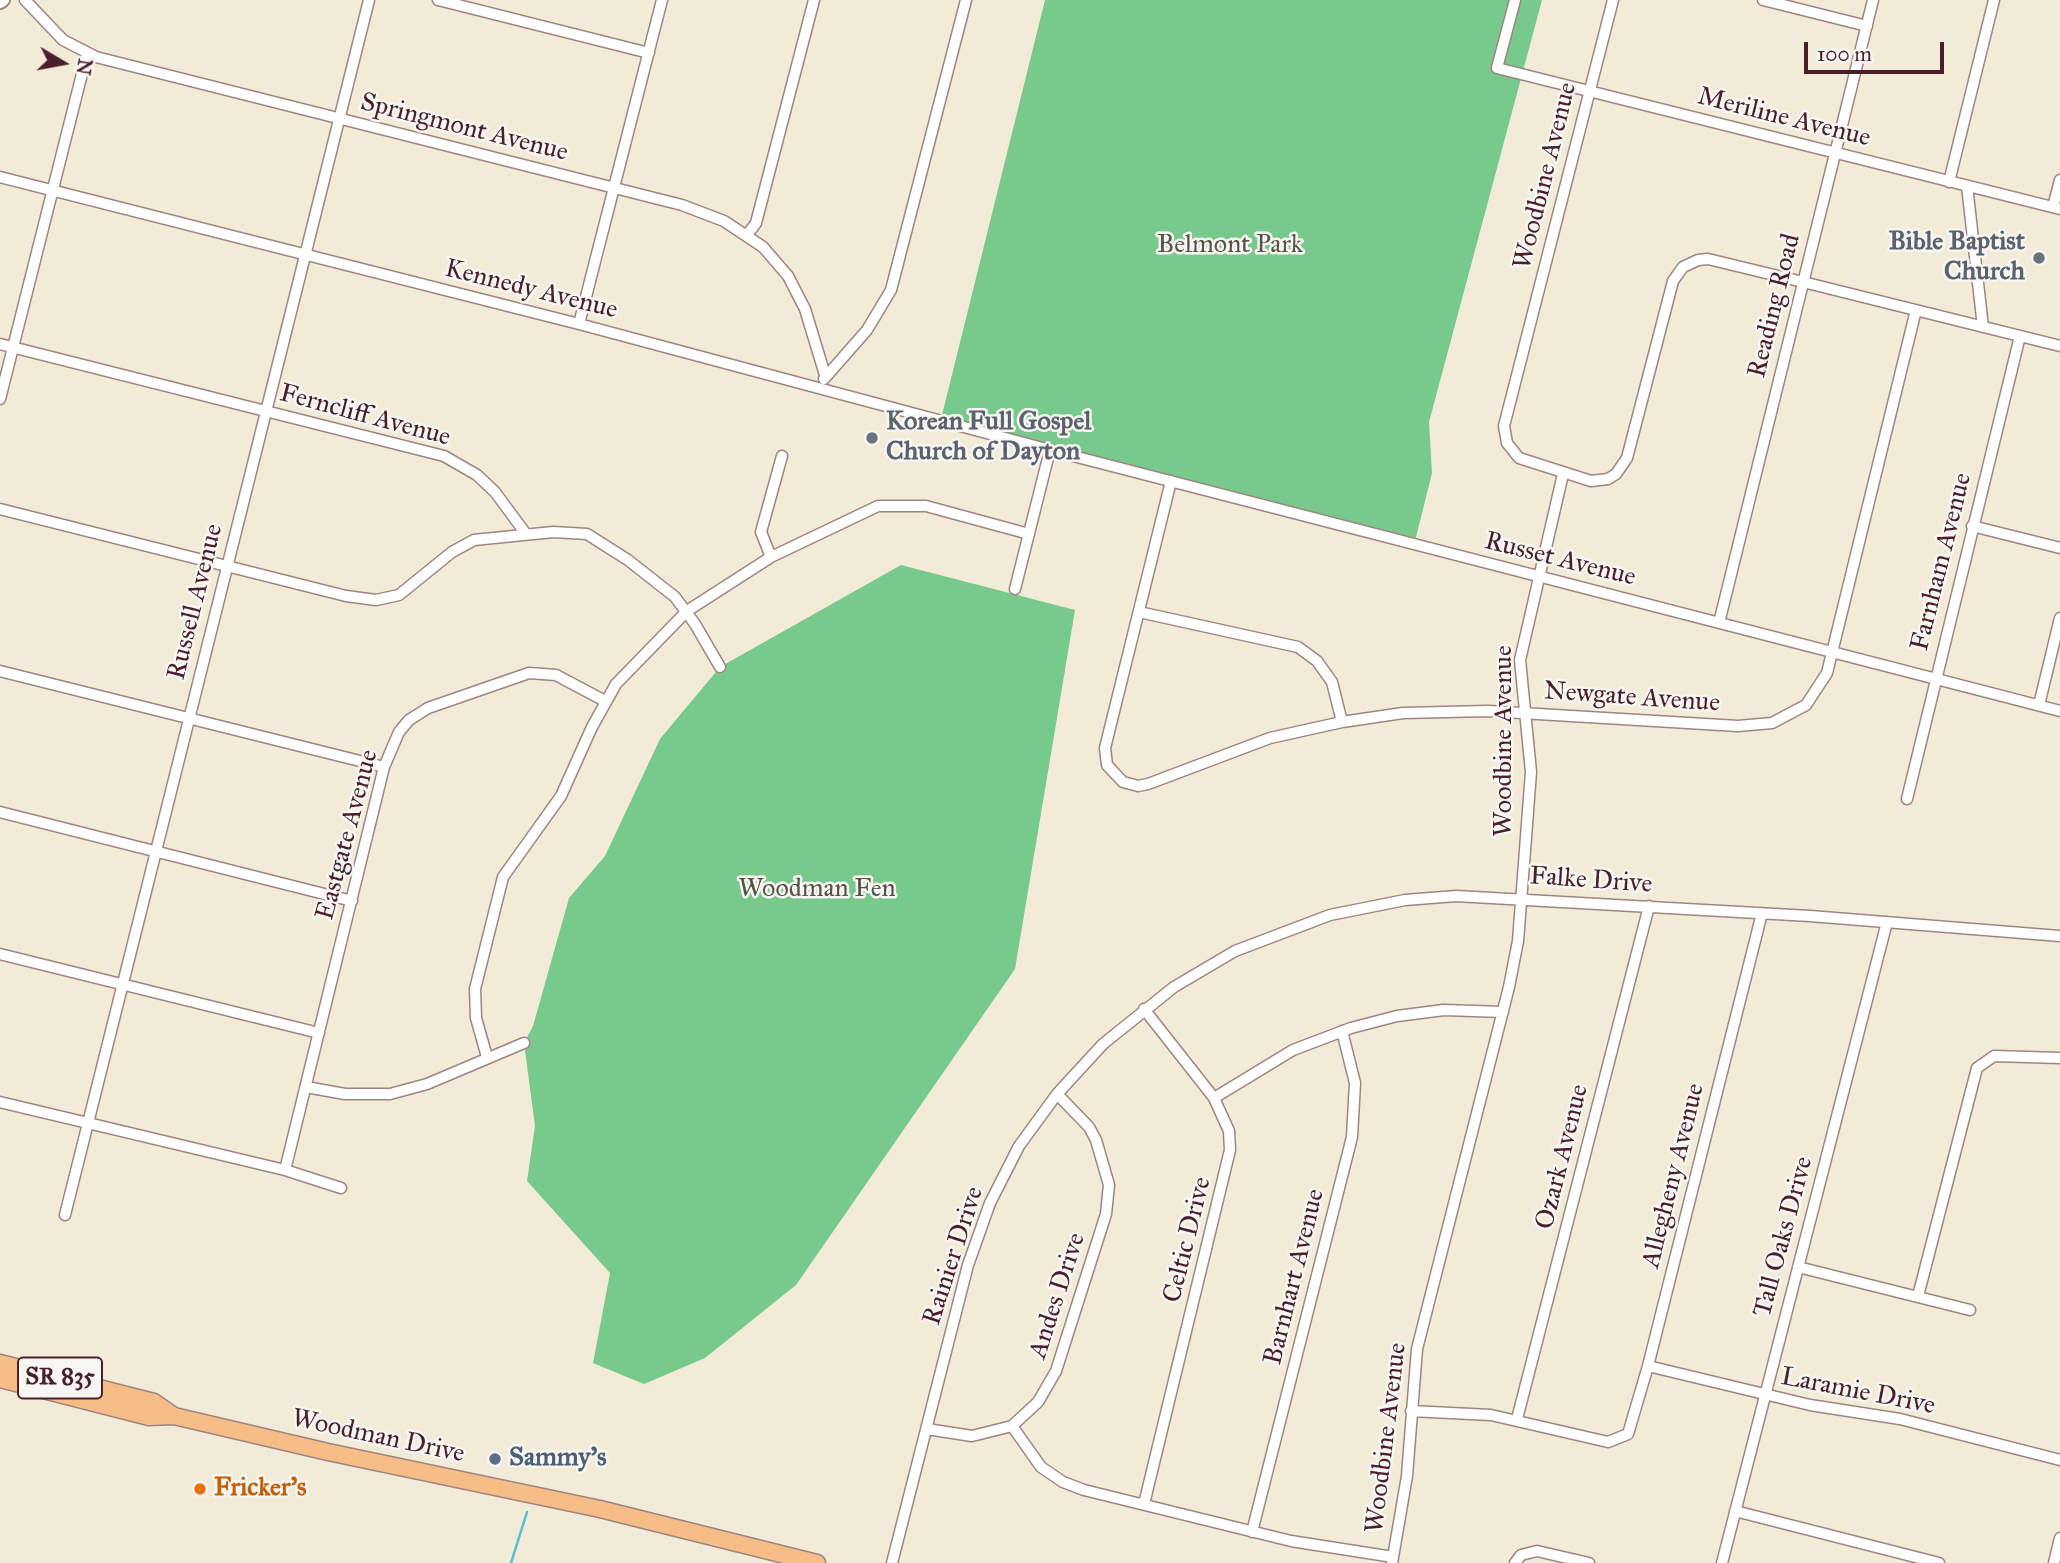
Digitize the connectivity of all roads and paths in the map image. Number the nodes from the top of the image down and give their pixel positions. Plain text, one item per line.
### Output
1 (25, 0) edge
2 (369, 0) edge
3 (438, 0) edge
4 (662, 0) edge
5 (814, 0) edge
6 (966, 0) edge
7 (1515, 0) edge
8 (1613, 0) edge
9 (1763, 0) edge
10 (1873, 0) edge
11 (1994, 0) edge
12 (1867, 26) junction
13 (649, 52) junction
14 (87, 54) junction
15 (1590, 91) junction
16 (339, 118) junction
17 (1835, 153) junction
18 (0, 177) edge
19 (2060, 180) edge
20 (1949, 182) junction
21 (1967, 186) junction
22 (614, 188) junction
23 (52, 190) junction
24 (2057, 208) edge
25 (747, 235) junction
26 (305, 254) junction
27 (1803, 282) junction
28 (1916, 310) junction
29 (579, 324) junction
30 (1983, 327) junction
31 (2020, 336) junction
32 (0, 344) edge
33 (2060, 346) edge
34 (13, 347) junction
35 (825, 375) junction
36 (821, 388) junction
37 (0, 399) edge
38 (266, 411) junction
39 (1050, 450) junction
40 (782, 456) dead end
41 (1563, 474) junction
42 (1171, 481) junction
43 (0, 509) edge
44 (1972, 526) junction
45 (526, 534) junction
46 (1029, 534) junction
47 (2060, 548) edge
48 (771, 556) junction
49 (227, 566) junction
50 (1538, 576) junction
51 (1015, 589) dead end
52 (687, 611) junction
53 (1139, 612) junction
54 (2060, 618) edge
55 (1719, 623) junction
56 (1833, 652) junction
57 (720, 667) dead end
58 (0, 671) edge
59 (1935, 679) junction
60 (606, 701) junction
61 (2039, 705) junction
62 (2060, 711) edge
63 (1525, 712) junction
64 (188, 719) junction
65 (1342, 722) junction
66 (384, 767) junction
67 (1907, 799) dead end
68 (0, 812) edge
69 (155, 851) junction
70 (1522, 898) junction
71 (352, 901) junction
72 (1649, 906) junction
73 (1762, 913) junction
74 (1887, 922) junction
75 (2060, 936) edge
76 (0, 954) edge
77 (122, 984) junction
78 (1144, 1009) junction
79 (1503, 1012) junction
80 (1342, 1031) junction
81 (318, 1033) junction
82 (524, 1043) dead end
83 (487, 1057) junction
84 (2060, 1058) edge
85 (306, 1087) junction
86 (1056, 1094) junction
87 (1214, 1098) junction
88 (0, 1101) edge
89 (87, 1122) junction
90 (285, 1170) junction
91 (341, 1188) dead end
92 (65, 1215) dead end
93 (1798, 1267) junction
94 (1918, 1296) junction
95 (1970, 1310) dead end
96 (0, 1363) edge
97 (1648, 1366) junction
98 (0, 1379) edge
99 (1764, 1395) junction
100 (117, 1400) junction
101 (1411, 1410) junction
102 (1517, 1419) junction
103 (1012, 1426) junction
104 (927, 1429) junction
105 (2060, 1460) edge
106 (1143, 1504) junction
107 (1735, 1511) junction
108 (1252, 1532) junction
109 (2060, 1538) edge
110 (1393, 1560) edge
111 (817, 1563) edge
112 (892, 1563) edge
113 (1515, 1563) edge
114 (1589, 1563) edge
115 (1721, 1563) edge
116 (1940, 1563) edge
117 (2054, 1563) edge

1 - 14 street, Springmont Avenue
2 - 16 street, Russell Avenue
3 - 13 street
4 - 13 street
5 - 25 street
6 - 35 street
7 - 15 street, Meriline Avenue
8 - 15 street, Woodbine Avenue
9 - 12 street
10 - 12 street, Reading Road
11 - 20 street
12 - 17 street, Reading Road
13 - 22 street
14 - 16 street, Springmont Avenue
14 - 23 street
15 - 17 street, Meriline Avenue
15 - 41 street, Woodbine Avenue
16 - 22 street, Springmont Avenue
16 - 26 street, Russell Avenue
17 - 20 street, Meriline Avenue
17 - 27 street, Reading Road
18 - 23 street, Kennedy Avenue
19 - 24 street
20 - 21 street, Meriline Avenue
21 - 24 street, Meriline Avenue
21 - 30 street
22 - 25 street, Springmont Avenue
22 - 29 street
23 - 26 street, Kennedy Avenue
23 - 34 street
25 - 35 street, Springmont Avenue
26 - 29 street, Kennedy Avenue
26 - 38 street, Russell Avenue
27 - 28 street
27 - 41 street
27 - 55 street, Reading Road
28 - 30 street
28 - 56 street, Newgate Avenue
29 - 36 street, Kennedy Avenue
30 - 31 street
31 - 33 street
31 - 44 street, Farnham Avenue
32 - 34 street, Ferncliff Avenue
34 - 37 street
34 - 38 street, Ferncliff Avenue
35 - 36 street
36 - 39 street, Kennedy Avenue
38 - 45 street, Ferncliff Avenue
38 - 49 street, Russell Avenue
39 - 42 street, Russet Avenue
39 - 46 street
40 - 48 street
41 - 50 street, Woodbine Avenue
42 - 50 street, Russet Avenue
42 - 53 street
43 - 49 street
44 - 47 street
44 - 59 street, Farnham Avenue
45 - 49 street
45 - 52 street
46 - 48 street
46 - 51 street
48 - 52 street
49 - 64 street, Russell Avenue
50 - 55 street, Russet Avenue
50 - 63 street, Woodbine Avenue
52 - 57 street
52 - 60 street
53 - 65 street
53 - 65 street, Newgate Avenue
54 - 61 street
55 - 56 street, Russet Avenue
56 - 59 street, Russet Avenue
56 - 63 street, Newgate Avenue
58 - 64 street
59 - 61 street, Russet Avenue
59 - 67 street, Farnham Avenue
60 - 66 street, Eastgate Avenue
60 - 83 street
61 - 62 street, Russet Avenue
63 - 65 street, Newgate Avenue
63 - 70 street, Woodbine Avenue
64 - 66 street
64 - 69 street, Russell Avenue
66 - 71 street, Eastgate Avenue
68 - 69 street
69 - 71 street
69 - 77 street, Russell Avenue
70 - 72 street, Falke Drive
70 - 78 street, Falke Drive
70 - 79 street, Woodbine Avenue
71 - 81 street, Eastgate Avenue
72 - 73 street, Falke Drive
72 - 102 street, Ozark Avenue
73 - 74 street, Falke Drive
73 - 97 street, Allegheny Avenue
74 - 75 street, Falke Drive
74 - 93 street, Tall Oaks Drive
76 - 77 street
77 - 81 street
77 - 89 street, Russell Avenue
78 - 86 street, Rainier Drive
78 - 87 street, Celtic Drive
79 - 80 street
79 - 101 street, Woodbine Avenue
80 - 87 street
80 - 108 street, Barnhart Avenue
81 - 85 street, Eastgate Avenue
82 - 83 street
83 - 85 street
84 - 94 street
85 - 90 street, Eastgate Avenue
86 - 103 street, Andes Drive
86 - 104 street, Rainier Drive
87 - 106 street, Celtic Drive
88 - 89 street
89 - 90 street
89 - 92 street, Russell Avenue
90 - 91 street
93 - 94 street
93 - 99 street, Tall Oaks Drive
94 - 95 street
96 - 100 main road, Woodman Drive / SR 835
97 - 99 street, Laramie Drive
97 - 102 street, Allegheny Avenue
98 - 100 main road, Woodman Drive / SR 835
99 - 105 street, Laramie Drive
99 - 107 street, Tall Oaks Drive
100 - 111 main road, Woodman Drive / SR 835
101 - 102 street
101 - 110 street, Woodbine Avenue
103 - 104 street, Andes Drive
103 - 106 street
104 - 112 street, Rainier Drive
106 - 108 street
107 - 115 street, Tall Oaks Drive
107 - 116 street
108 - 110 street
109 - 117 street
113 - 114 street

